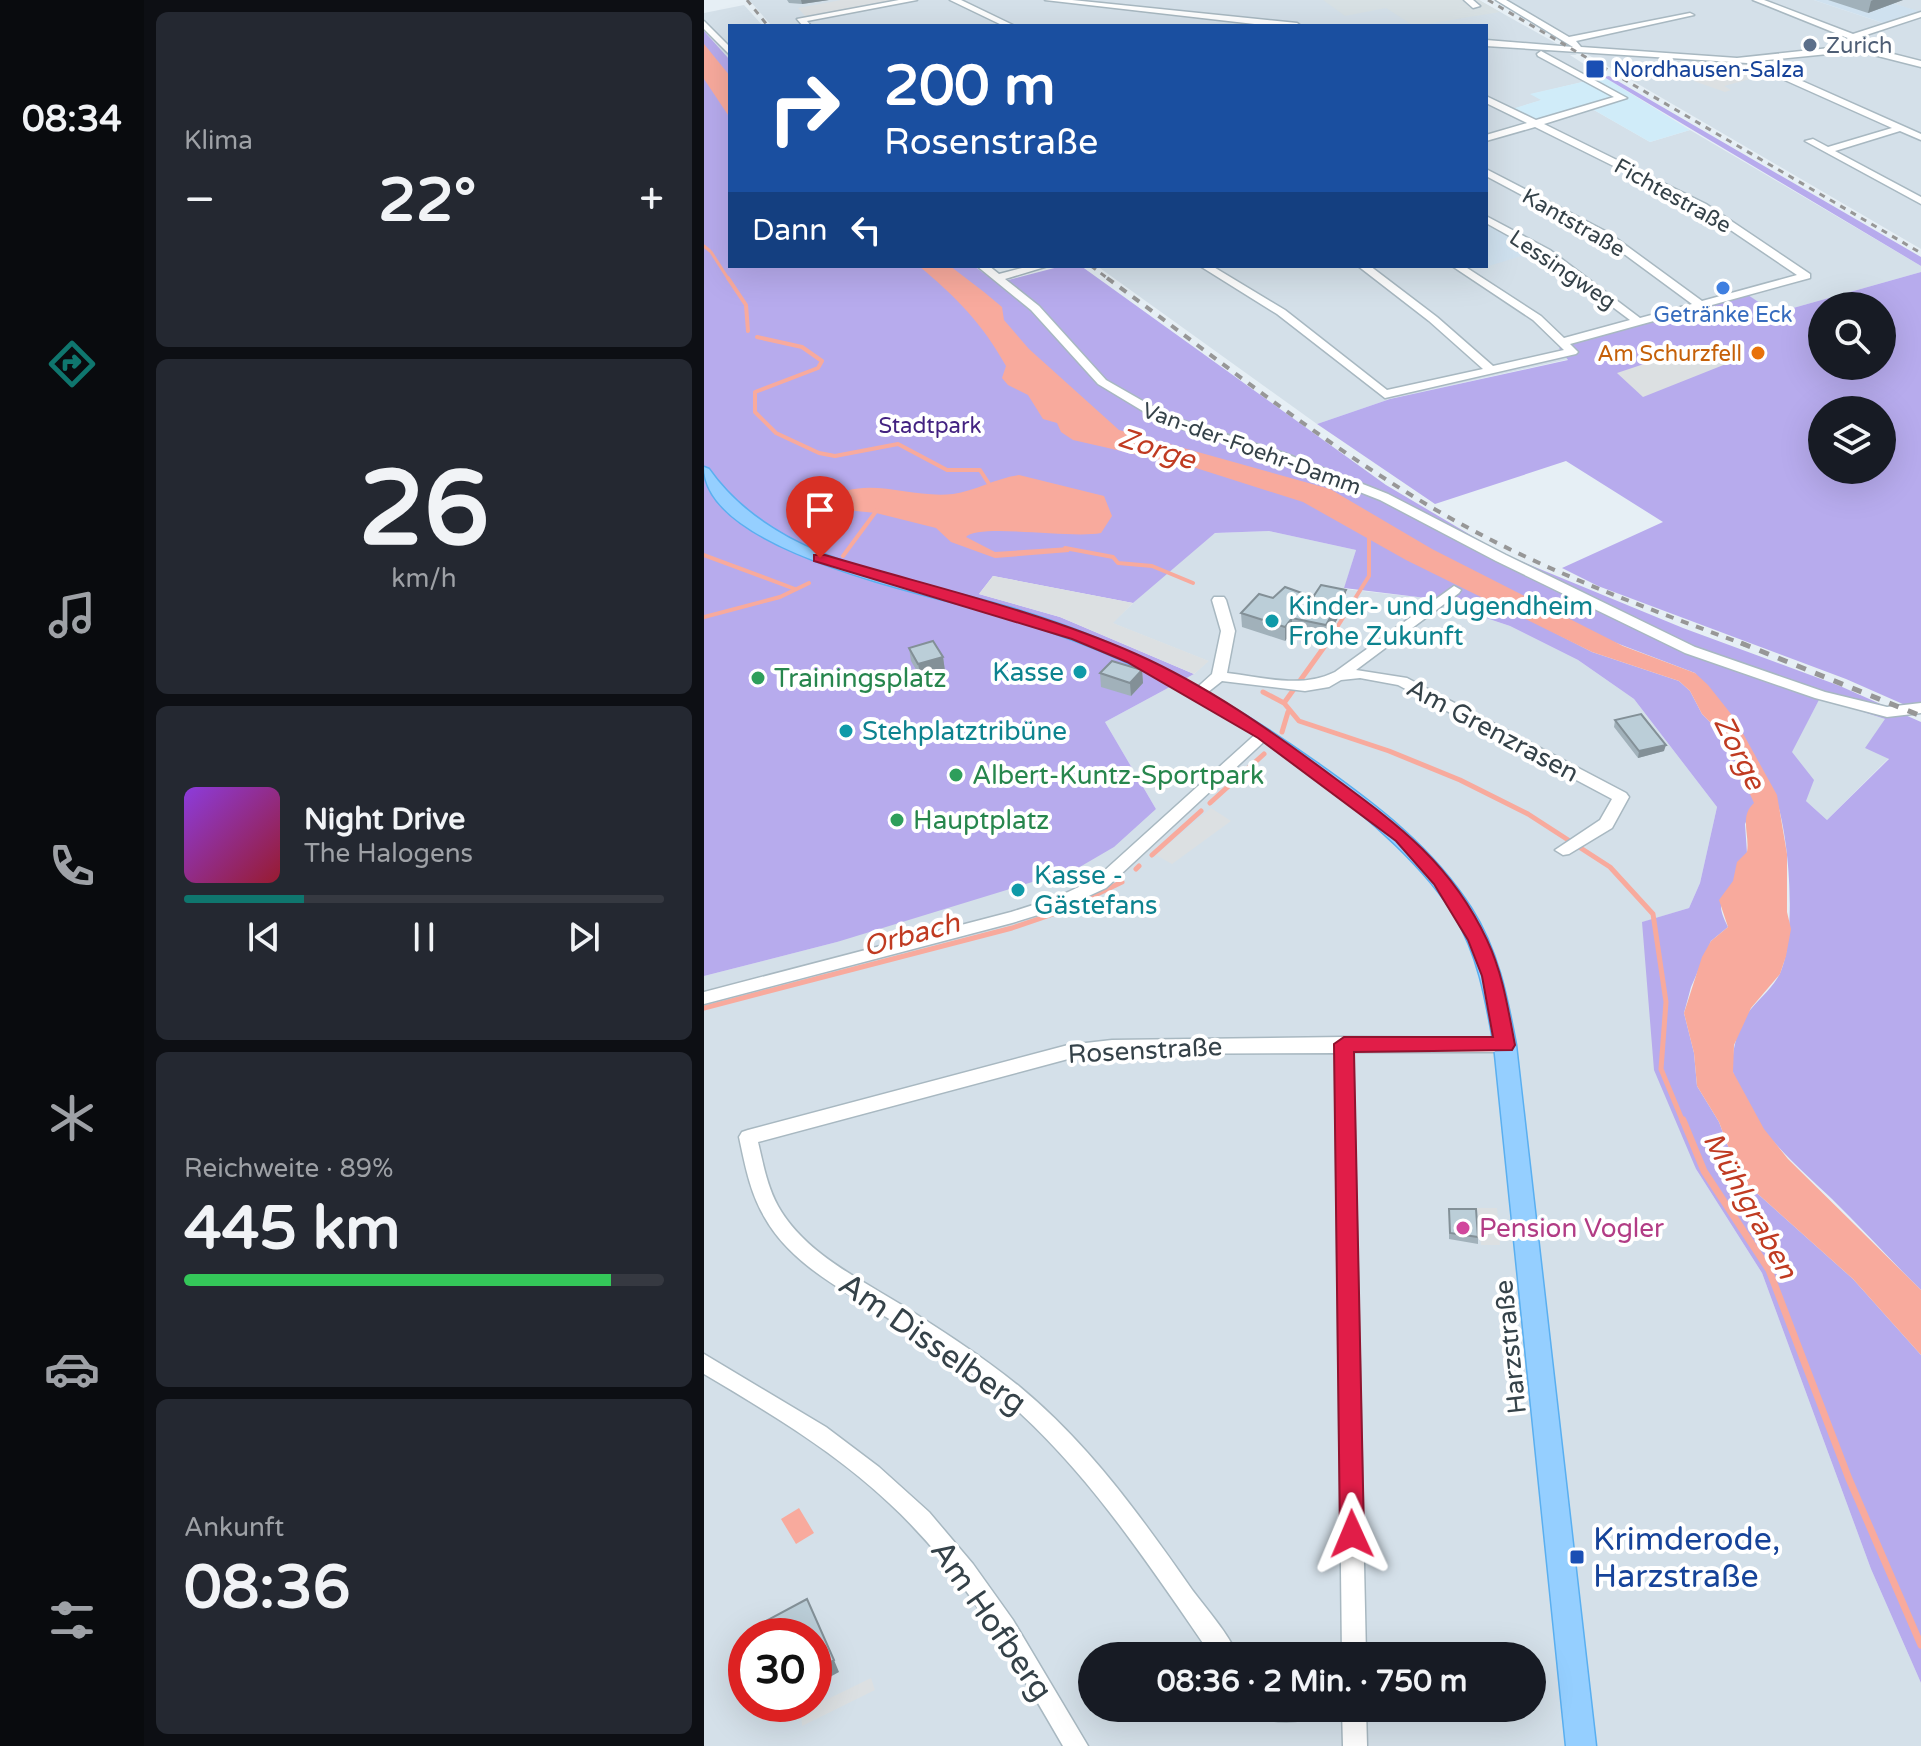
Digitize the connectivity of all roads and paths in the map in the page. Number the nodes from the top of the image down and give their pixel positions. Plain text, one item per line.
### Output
1 (913, 0) edge
2 (954, 0) edge
3 (964, 0) edge
4 (1049, 0) edge
5 (1468, 0) edge
6 (1500, 0) edge
7 (1757, 0) edge
8 (1476, 6) dead end
9 (975, 9) junction
10 (1921, 14) edge
11 (1690, 15) dead end
12 (704, 24) edge
13 (805, 24) edge
14 (1007, 24) edge
15 (1278, 24) edge
16 (1860, 38) junction
17 (1569, 40) junction
18 (1488, 43) edge
19 (1850, 47) junction
20 (728, 50) edge
21 (1875, 50) junction
22 (1591, 53) junction
23 (1554, 54) junction
24 (1750, 61) junction
25 (1921, 64) edge
26 (1587, 78) junction
27 (1608, 79) dead end
28 (1488, 100) edge
29 (1535, 124) junction
30 (1901, 128) junction
31 (1488, 137) edge
32 (1921, 137) edge
33 (1810, 141) dead end
34 (1827, 150) junction
35 (1488, 173) edge
36 (1921, 201) edge
37 (1488, 220) edge
38 (985, 268) edge
39 (1035, 268) edge
40 (1208, 268) edge
41 (1366, 268) edge
42 (1460, 268) edge
43 (999, 277) junction
44 (1699, 304) junction
45 (1638, 321) junction
46 (1568, 347) junction
47 (1491, 370) junction
48 (704, 472) edge
49 (1454, 590) dead end
50 (1219, 600) dead end
51 (1219, 676) junction
52 (1338, 676) junction
53 (1198, 693) junction
54 (1921, 708) edge
55 (1264, 734) junction
56 (1571, 845) dead end
57 (704, 998) edge
58 (1344, 1044) junction
59 (1505, 1045) junction
60 (748, 1137) joint
61 (704, 1363) edge
62 (1216, 1642) edge
63 (1354, 1642) edge
64 (1354, 1722) edge
65 (1076, 1746) edge
66 (1355, 1746) edge
67 (1581, 1746) edge

1 - 13 street
2 - 9 street
3 - 9 street
4 - 15 street
5 - 8 street
6 - 17 street
7 - 16 street
9 - 14 street
10 - 16 street
11 - 17 street
12 - 20 street
16 - 19 street
16 - 21 street
17 - 22 street
18 - 23 street
19 - 21 street
19 - 24 street
21 - 25 street
22 - 23 street
22 - 24 street
23 - 26 street
24 - 30 street
26 - 27 street
26 - 29 street
28 - 29 street, Fichtestraße
29 - 31 street
29 - 44 street, Fichtestraße
30 - 32 street
30 - 34 street
33 - 34 street
34 - 36 street
35 - 44 street, Kantstraße
37 - 45 street, Lessingweg
38 - 43 street, Van-der-Foehr-Damm
39 - 43 street
40 - 47 street
41 - 47 street
42 - 46 street
43 - 54 street, Van-der-Foehr-Damm
44 - 45 street
45 - 46 street
46 - 47 street
48 - 53 main road, Harzstraße
49 - 52 street
50 - 51 street
51 - 52 street, Am Grenzrasen
51 - 53 street
52 - 56 street, Am Grenzrasen
53 - 55 main road, Harzstraße
55 - 57 street
55 - 59 main road, Harzstraße
58 - 59 street, Rosenstraße
58 - 60 street, Rosenstraße
58 - 63 street
59 - 67 main road, Harzstraße
60 - 62 street, Am Disselberg
61 - 65 street, Am Hofberg
64 - 66 street

